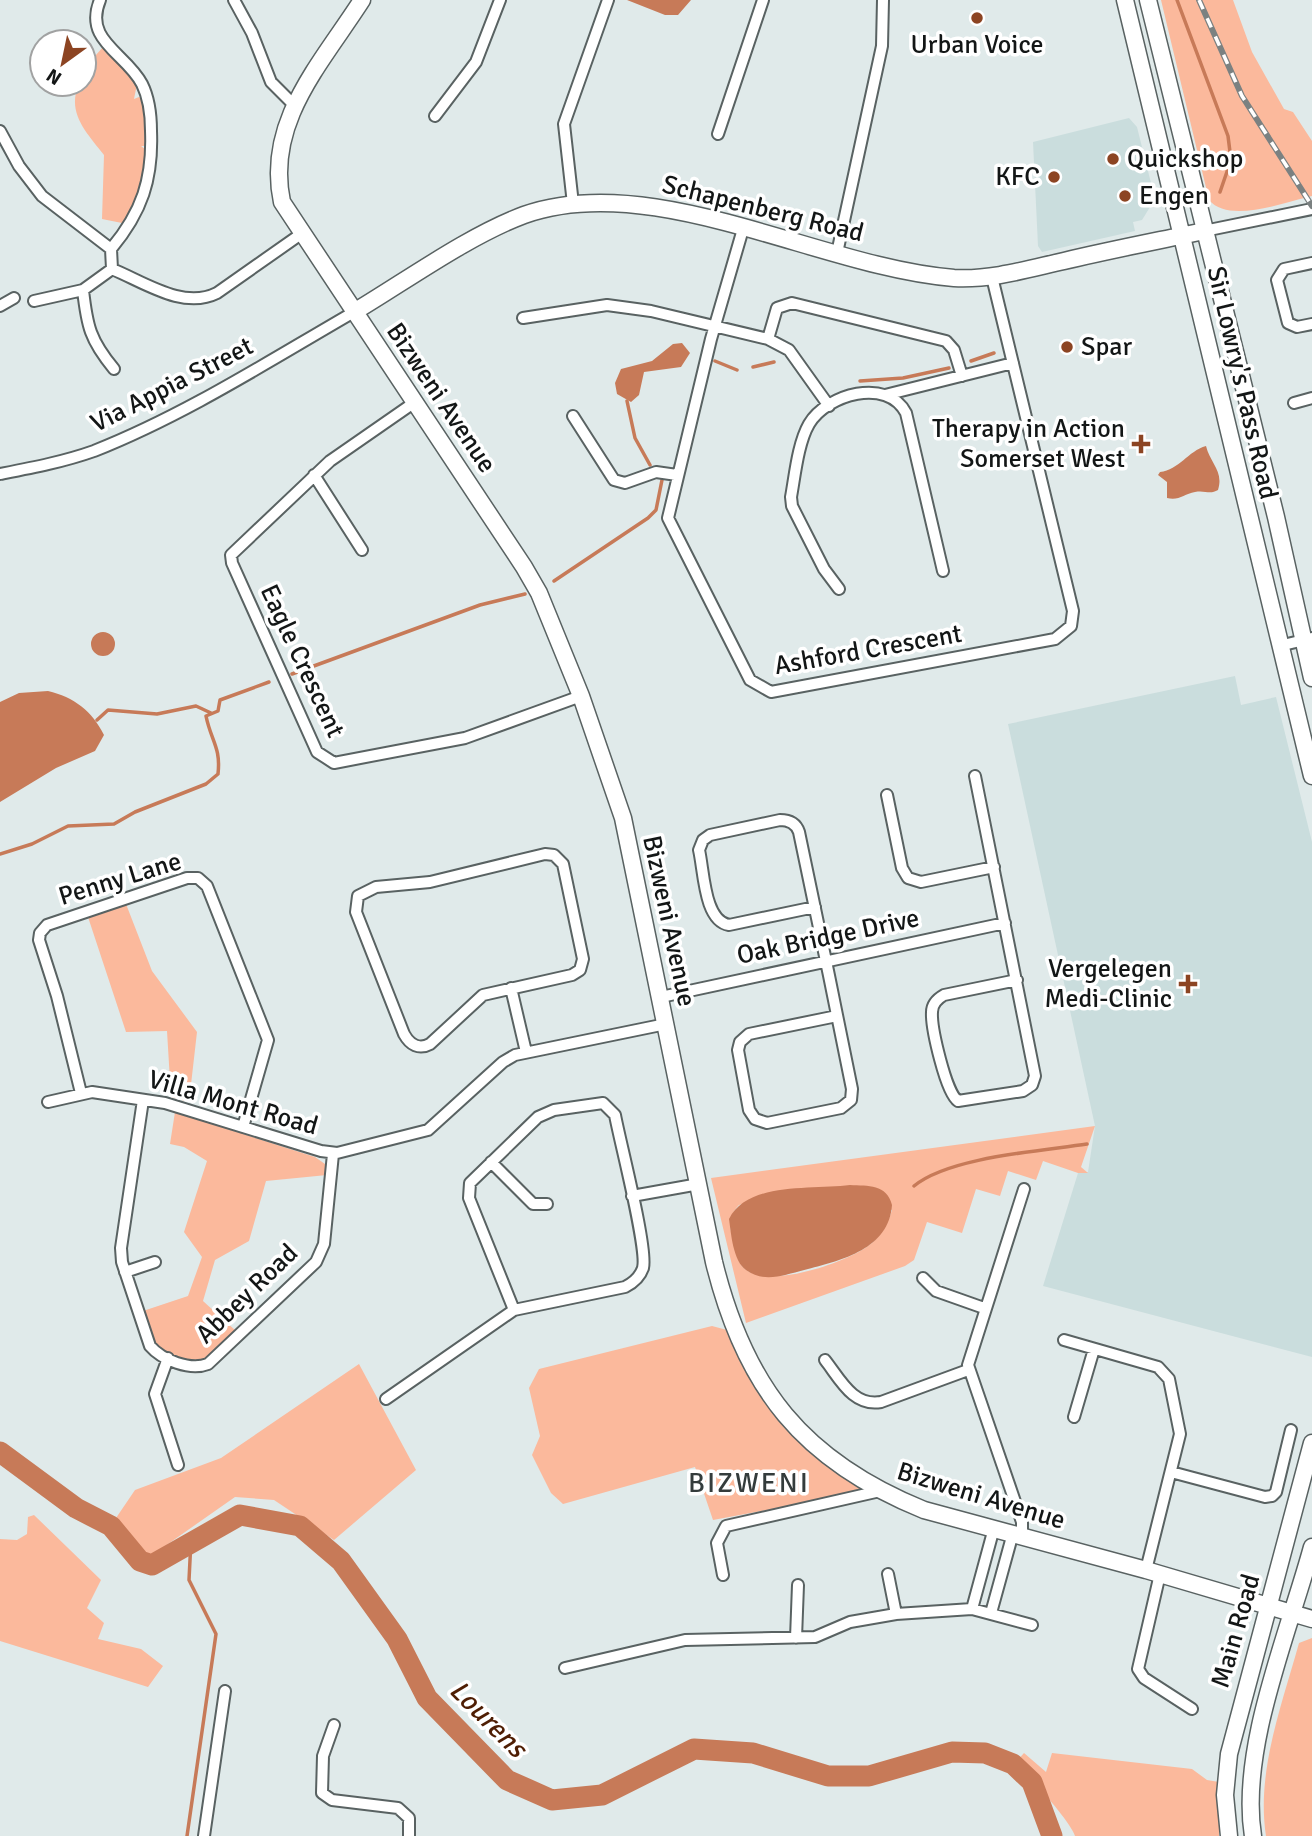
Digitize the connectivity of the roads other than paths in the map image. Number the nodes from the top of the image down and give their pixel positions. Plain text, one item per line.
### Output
1 (100, 0) edge
2 (234, 0) edge
3 (362, 0) edge
4 (500, 0) edge
5 (608, 0) edge
6 (763, 0) edge
7 (883, 0) edge
8 (1125, 0) edge
9 (1148, 0) edge
10 (294, 105) junction
11 (435, 116) dead end
12 (0, 131) edge
13 (718, 134) dead end
14 (572, 204) junction
15 (1312, 209) edge
16 (743, 229) junction
17 (1204, 231) junction
18 (300, 234) junction
19 (1182, 236) junction
20 (111, 249) junction
21 (837, 253) junction
22 (1312, 263) edge
23 (112, 269) junction
24 (992, 277) junction
25 (83, 290) junction
26 (14, 298) dead end
27 (34, 301) dead end
28 (0, 306) edge
29 (354, 312) junction
30 (523, 318) dead end
31 (1312, 324) edge
32 (715, 327) junction
33 (768, 339) junction
34 (1013, 363) junction
35 (114, 369) dead end
36 (962, 376) junction
37 (885, 395) junction
38 (1312, 398) edge
39 (415, 402) junction
40 (1294, 402) dead end
41 (829, 406) junction
42 (573, 416) dead end
43 (0, 474) edge
44 (314, 475) junction
45 (677, 475) junction
46 (362, 550) dead end
47 (943, 571) dead end
48 (839, 589) dead end
49 (1307, 639) edge
50 (1279, 646) junction
51 (1312, 678) edge
52 (581, 696) junction
53 (975, 776) dead end
54 (1312, 776) edge
55 (887, 795) dead end
56 (994, 867) junction
57 (815, 907) junction
58 (1005, 923) junction
59 (826, 960) junction
60 (1017, 979) junction
61 (511, 988) junction
62 (661, 997) junction
63 (838, 1016) junction
64 (666, 1024) junction
65 (526, 1052) junction
66 (81, 1093) junction
67 (143, 1100) junction
68 (48, 1102) dead end
69 (243, 1127) junction
70 (333, 1154) junction
71 (491, 1162) junction
72 (699, 1184) junction
73 (1024, 1189) dead end
74 (632, 1196) junction
75 (547, 1204) dead end
76 (155, 1262) dead end
77 (125, 1272) junction
78 (923, 1278) dead end
79 (984, 1308) junction
80 (514, 1310) junction
81 (1064, 1340) dead end
82 (1094, 1349) junction
83 (168, 1358) junction
84 (825, 1360) dead end
85 (968, 1370) junction
86 (386, 1399) dead end
87 (1074, 1418) dead end
88 (1291, 1430) dead end
89 (1312, 1443) edge
90 (178, 1465) dead end
91 (1171, 1472) junction
92 (880, 1491) junction
93 (994, 1528) junction
94 (1018, 1535) junction
95 (1312, 1547) edge
96 (1153, 1572) junction
97 (888, 1574) dead end
98 (723, 1575) dead end
99 (799, 1585) dead end
100 (1312, 1602) edge
101 (1270, 1606) junction
102 (972, 1609) junction
103 (1293, 1613) junction
104 (896, 1614) junction
105 (991, 1614) junction
106 (1312, 1619) edge
107 (1032, 1625) dead end
108 (796, 1638) junction
109 (565, 1668) dead end
110 (225, 1691) dead end
111 (1192, 1709) dead end
112 (334, 1725) dead end
113 (204, 1836) edge
114 (409, 1836) edge
115 (1229, 1836) edge
116 (1253, 1836) edge

1 - 20 street
2 - 10 street
3 - 10 street, Bizweni Avenue
4 - 11 street
5 - 14 street
6 - 13 street
7 - 21 street
8 - 19 street, Sir Lowry's Pass Road
9 - 17 street, Sir Lowry's Pass Road
10 - 18 street, Bizweni Avenue
12 - 20 street
14 - 16 street, Schapenberg Road
14 - 29 street, Schapenberg Road
15 - 17 street
16 - 21 street, Schapenberg Road
16 - 32 street, Ashford Crescent
17 - 19 street, Schapenberg Road
17 - 49 street, Sir Lowry's Pass Road
18 - 23 street
18 - 29 street, Bizweni Avenue
19 - 24 street, Schapenberg Road
19 - 50 street, Sir Lowry's Pass Road
20 - 23 street
21 - 24 street, Schapenberg Road
22 - 31 street
23 - 25 street
24 - 34 street, Ashford Crescent
25 - 27 street
25 - 35 street
26 - 28 street
29 - 39 street, Bizweni Avenue
29 - 43 street, Via Appia Street
30 - 32 street
32 - 33 street
32 - 45 street, Ashford Crescent
33 - 36 street
33 - 41 street
34 - 36 street
34 - 45 street, Ashford Crescent
36 - 37 street
37 - 41 street
37 - 47 street
38 - 40 street
39 - 44 street, Eagle Crescent
39 - 52 street, Bizweni Avenue
41 - 48 street
42 - 45 street
44 - 46 street
44 - 52 street, Eagle Crescent
49 - 50 street
49 - 51 street, Sir Lowry's Pass Road
50 - 54 street, Sir Lowry's Pass Road
52 - 62 street, Bizweni Avenue
53 - 56 street
55 - 56 street
56 - 58 street
57 - 57 street
57 - 59 street
58 - 59 street, Oak Bridge Drive
58 - 60 street
59 - 62 street, Oak Bridge Drive
59 - 63 street
60 - 60 street
61 - 61 street
61 - 65 street
62 - 64 street, Bizweni Avenue
63 - 63 street
64 - 65 street, Villa Mont Road
64 - 72 street, Bizweni Avenue
65 - 70 street, Villa Mont Road
66 - 67 street, Villa Mont Road
66 - 68 street, Villa Mont Road
66 - 69 street, Penny Lane
67 - 69 street, Villa Mont Road
67 - 77 street, Abbey Road
69 - 70 street, Villa Mont Road
70 - 83 street, Abbey Road
71 - 74 street
71 - 75 street
71 - 80 street
72 - 74 street
72 - 92 street, Bizweni Avenue
73 - 79 street
74 - 80 street
76 - 77 street
77 - 83 street, Abbey Road
78 - 79 street
79 - 85 street
80 - 86 street
81 - 82 street
82 - 87 street
82 - 91 street
83 - 90 street
84 - 85 street
85 - 94 street
88 - 91 street
89 - 101 street, Main Road
91 - 96 street
92 - 93 street, Bizweni Avenue
92 - 98 street
93 - 94 street, Bizweni Avenue
93 - 102 street
94 - 96 street, Bizweni Avenue
94 - 105 street
95 - 100 street
95 - 103 street, Main Road
96 - 101 street, Bizweni Avenue
96 - 111 street
97 - 104 street
99 - 108 street
101 - 103 street, Bizweni Avenue
101 - 115 street, Main Road
102 - 104 street
102 - 105 street
103 - 106 street, Bizweni Avenue
103 - 116 street, Main Road
104 - 108 street
105 - 107 street
108 - 109 street
110 - 113 street
112 - 114 street

